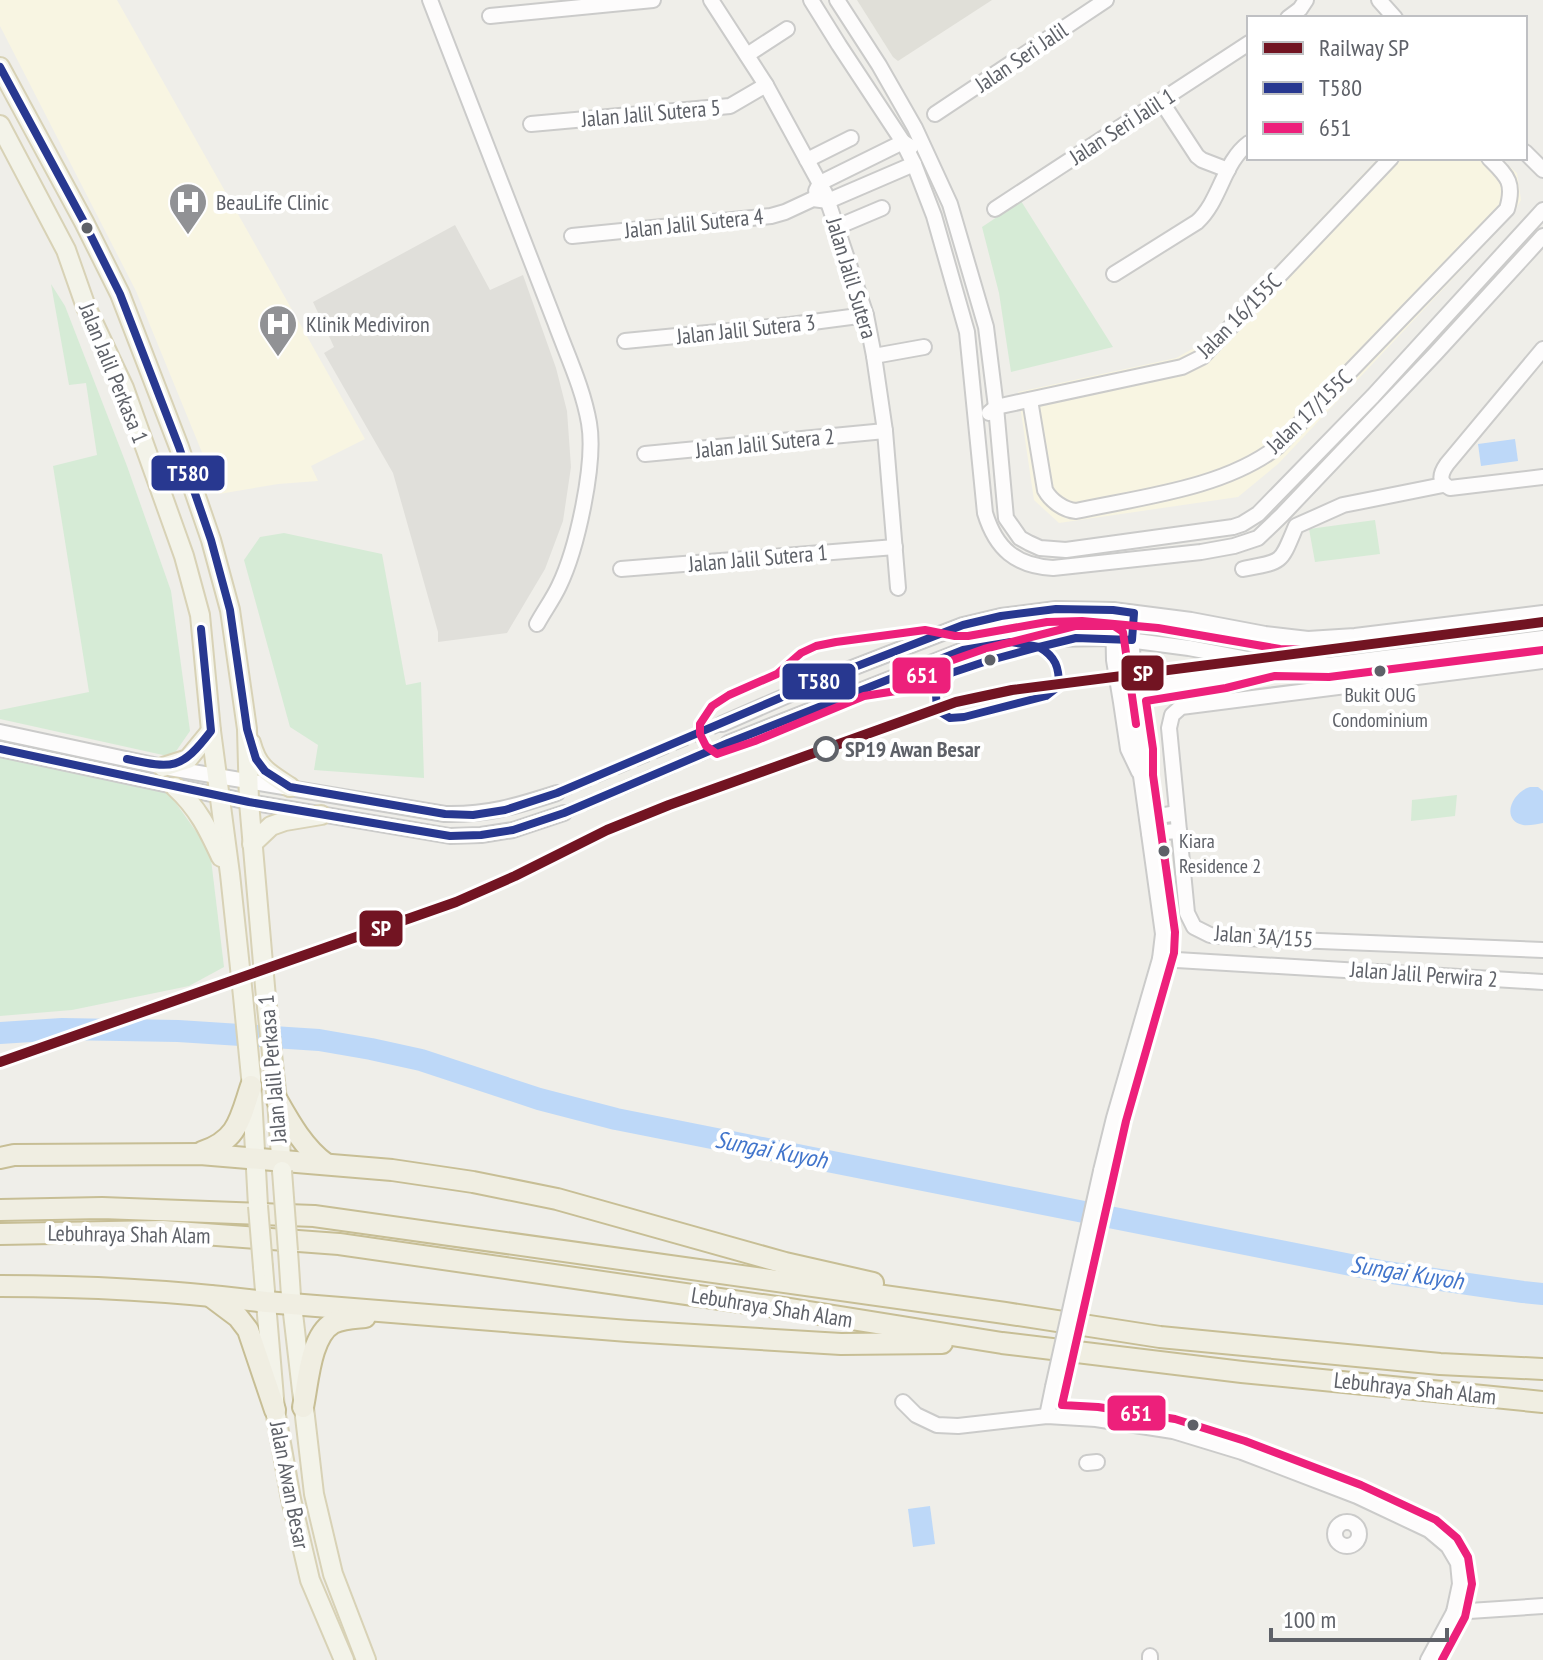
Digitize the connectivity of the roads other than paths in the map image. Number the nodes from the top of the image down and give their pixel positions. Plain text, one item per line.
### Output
1 (430, 0) edge
2 (653, 0) edge
3 (711, 0) edge
4 (811, 0) edge
5 (837, 0) edge
6 (1106, 0) edge
7 (1306, 0) edge
8 (1379, 0) edge
9 (490, 16) dead end
10 (1291, 16) edge
11 (1393, 16) edge
12 (787, 29) dead end
13 (1247, 44) edge
14 (747, 55) junction
15 (0, 67) edge
16 (766, 85) junction
17 (1161, 101) junction
18 (935, 114) dead end
19 (531, 124) dead end
20 (0, 125) edge
21 (915, 128) junction
22 (851, 138) dead end
23 (1247, 145) edge
24 (911, 152) junction
25 (1527, 154) edge
26 (930, 159) junction
27 (807, 160) junction
28 (1389, 160) edge
29 (1491, 160) edge
30 (1228, 170) junction
31 (1543, 170) edge
32 (820, 183) junction
33 (820, 200) junction
34 (882, 208) dead end
35 (995, 209) dead end
36 (1543, 210) edge
37 (837, 227) junction
38 (572, 236) dead end
39 (1543, 236) edge
40 (1114, 274) dead end
41 (120, 294) junction
42 (86, 307) junction
43 (866, 315) junction
44 (625, 341) dead end
45 (924, 347) dead end
46 (1543, 349) edge
47 (874, 356) junction
48 (972, 374) junction
49 (1030, 400) junction
50 (996, 407) junction
51 (978, 430) junction
52 (885, 431) junction
53 (645, 454) dead end
54 (1543, 477) edge
55 (1442, 482) junction
56 (895, 547) junction
57 (621, 569) dead end
58 (1243, 569) dead end
59 (898, 588) dead end
60 (1113, 610) junction
61 (1134, 613) junction
62 (1543, 613) edge
63 (537, 624) dead end
64 (1113, 638) junction
65 (1543, 638) edge
66 (1132, 640) junction
67 (1543, 661) edge
68 (1274, 664) junction
69 (1133, 691) junction
70 (722, 724) tunnel mouth
71 (247, 729) junction
72 (211, 731) junction
73 (0, 732) edge
74 (728, 743) tunnel mouth
75 (0, 749) edge
76 (163, 767) junction
77 (216, 775) junction
78 (1141, 776) junction
79 (248, 780) junction
80 (175, 787) junction
81 (290, 787) junction
82 (557, 793) tunnel mouth
83 (219, 796) junction
84 (249, 802) junction
85 (564, 813) tunnel mouth
86 (1177, 813) junction
87 (321, 815) junction
88 (1147, 818) junction
89 (1179, 831) junction
90 (1149, 833) junction
91 (252, 844) junction
92 (230, 874) junction
93 (1543, 950) edge
94 (1160, 959) junction
95 (1543, 982) edge
96 (251, 1082) junction
97 (277, 1100) junction
98 (194, 1154) junction
99 (0, 1158) edge
100 (256, 1164) junction
101 (326, 1164) junction
102 (281, 1166) junction
103 (0, 1210) edge
104 (0, 1234) edge
105 (0, 1286) edge
106 (209, 1295) junction
107 (266, 1298) junction
108 (291, 1300) junction
109 (1005, 1313) junction
110 (445, 1315) junction
111 (1002, 1343) junction
112 (1543, 1369) edge
113 (903, 1402) dead end
114 (1543, 1402) edge
115 (303, 1407) junction
116 (275, 1410) junction
117 (1047, 1416) junction
118 (1357, 1496) junction
119 (1348, 1522) dead end
120 (1543, 1606) edge
121 (1454, 1612) junction
122 (344, 1660) edge
123 (366, 1660) edge
124 (1428, 1660) edge

1 - 63 street
2 - 9 street
3 - 14 street, Jalan Jalil Sutera
4 - 24 street
5 - 21 street
6 - 18 street, Jalan Seri Jalil
7 - 10 street
8 - 11 street
12 - 14 street
13 - 17 street, Jalan Seri Jalil 1
14 - 16 street, Jalan Jalil Sutera
15 - 41 main road, Jalan Jalil Perkasa 1
16 - 19 street, Jalan Jalil Sutera 5
16 - 27 street, Jalan Jalil Sutera
17 - 30 street
17 - 35 street, Jalan Seri Jalil 1
20 - 42 main road, Jalan Jalil Perkasa 1
21 - 24 street
21 - 26 street
22 - 27 street
23 - 30 street
24 - 26 street
24 - 32 street
24 - 33 street, Jalan Jalil Sutera 4
24 - 48 street
25 - 31 street
26 - 50 street
27 - 32 street, Jalan Jalil Sutera
28 - 49 street, Jalan 16/155C
29 - 49 street, Jalan 17/155C
30 - 40 street
32 - 33 street, Jalan Jalil Sutera
33 - 37 street, Jalan Jalil Sutera
33 - 38 street, Jalan Jalil Sutera 4
34 - 37 street
36 - 50 street
37 - 43 street, Jalan Jalil Sutera
39 - 51 street
41 - 42 main road
41 - 71 main road, Jalan Jalil Perkasa 1
42 - 72 main road, Jalan Jalil Perkasa 1
43 - 44 street, Jalan Jalil Sutera 3
43 - 47 street, Jalan Jalil Sutera
45 - 47 street
46 - 55 street
47 - 52 street, Jalan Jalil Sutera
48 - 50 street
48 - 51 street
49 - 50 street, Jalan 16/155C
50 - 51 street
52 - 53 street, Jalan Jalil Sutera 2
52 - 56 street, Jalan Jalil Sutera
54 - 55 street
55 - 58 street
56 - 57 street, Jalan Jalil Sutera 1
56 - 59 street, Jalan Jalil Sutera
60 - 61 street
60 - 64 street
60 - 70 street
61 - 62 street
61 - 66 street
64 - 66 street
64 - 74 street
64 - 78 street
65 - 68 street
66 - 68 street
66 - 69 street
67 - 86 street, Jalan 3A/155
68 - 69 street
69 - 78 street
71 - 79 main road, Jalan Jalil Perkasa 1
71 - 81 main road
72 - 76 main road
72 - 77 main road, Jalan Jalil Perkasa 1
73 - 76 street
75 - 80 street
76 - 77 street
77 - 79 street
77 - 83 main road, Jalan Jalil Perkasa 1
78 - 88 street
79 - 81 street
79 - 84 main road, Jalan Jalil Perkasa 1
80 - 83 street
80 - 92 main road
81 - 82 street
83 - 84 street
83 - 92 main road, Jalan Jalil Perkasa 1
84 - 87 street
84 - 91 main road, Jalan Jalil Perkasa 1
85 - 87 street
86 - 88 street
86 - 89 street, Jalan 3A/155
87 - 91 main road
88 - 90 street
89 - 90 street
89 - 93 street, Jalan 3A/155
90 - 94 street
91 - 97 main road, Jalan Jalil Perkasa 1
92 - 96 main road, Jalan Jalil Perkasa 1
94 - 95 street, Jalan Jalil Perwira 2
94 - 117 street, bridge
96 - 98 highway
96 - 100 main road, Jalan Jalil Perkasa 1
97 - 101 highway
97 - 102 main road, Jalan Jalil Perkasa 1
98 - 99 highway
98 - 100 highway
100 - 102 highway
100 - 107 main road, Jalan Jalil Perkasa 1, bridge
101 - 102 highway
101 - 109 highway
102 - 108 main road, Jalan Jalil Perkasa 1, bridge
103 - 109 highway, Lebuhraya Shah Alam
104 - 111 highway, Lebuhraya Shah Alam
105 - 106 highway
106 - 107 highway
106 - 116 highway
107 - 108 highway
107 - 116 main road, Jalan Awan Besar
108 - 110 highway
108 - 115 main road, Jalan Awan Besar
109 - 112 highway, Lebuhraya Shah Alam
110 - 111 highway
110 - 115 highway
111 - 114 highway, Lebuhraya Shah Alam
113 - 117 street
115 - 123 main road, Jalan Awan Besar
116 - 122 main road, Jalan Awan Besar
117 - 118 street
118 - 119 street
118 - 121 street
120 - 121 street
121 - 124 street

